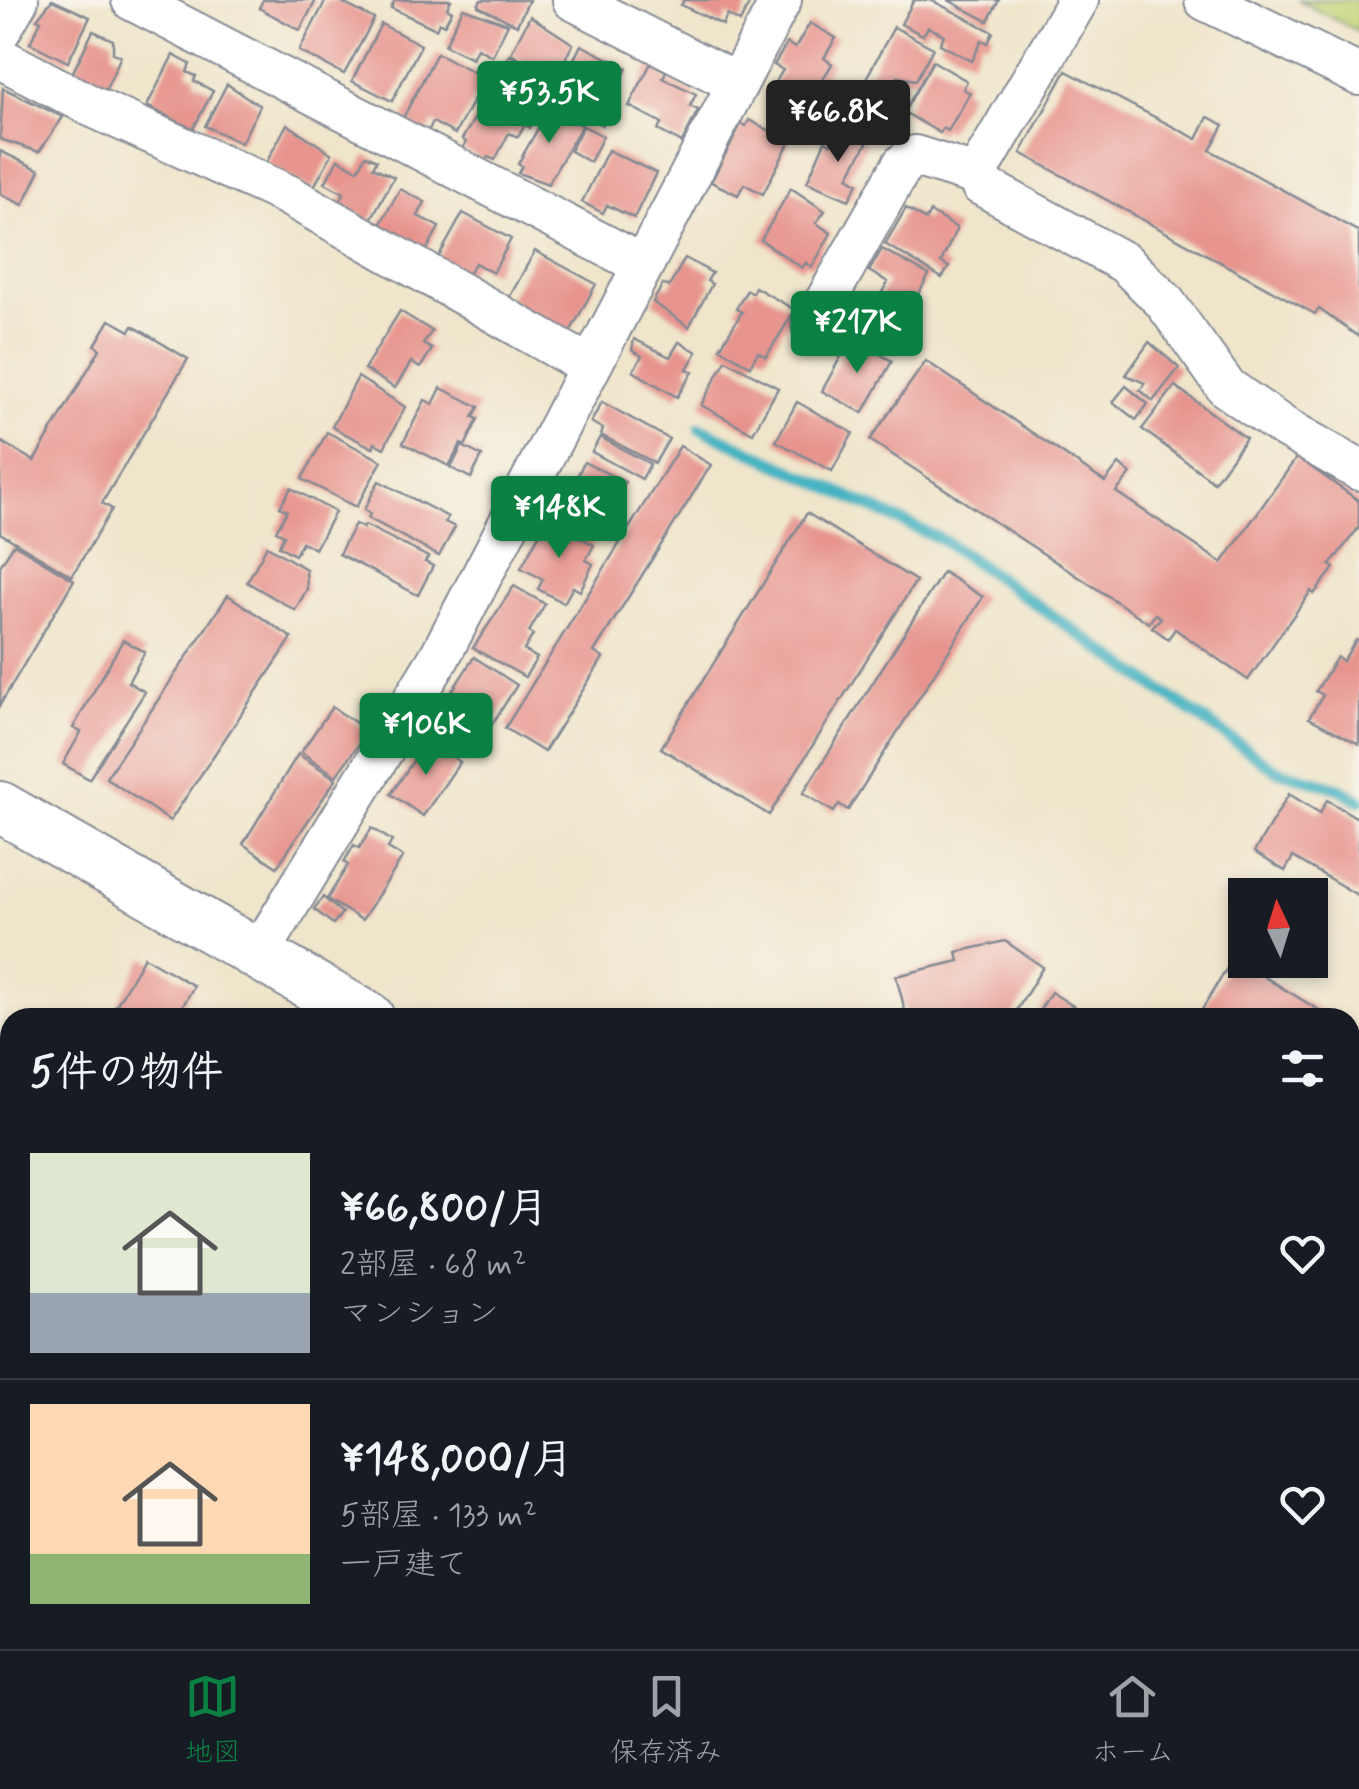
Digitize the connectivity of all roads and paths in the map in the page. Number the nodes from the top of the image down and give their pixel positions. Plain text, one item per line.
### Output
1 (18, 0) edge
2 (132, 0) edge
3 (572, 0) edge
4 (780, 0) edge
5 (1078, 0) edge
6 (1205, 0) edge
7 (198, 15) edge
8 (0, 31) edge
9 (0, 58) edge
10 (1359, 75) edge
11 (736, 83) junction
12 (976, 175) junction
13 (641, 264) junction
14 (828, 332) dead end
15 (589, 366) junction
16 (1359, 470) edge
17 (0, 808) edge
18 (258, 955) junction
19 (351, 1008) edge

1 - 8 street
2 - 7 street
3 - 11 street
4 - 11 street
5 - 12 street
6 - 10 street
7 - 13 street
9 - 15 street
11 - 13 street
12 - 14 street
12 - 16 street
13 - 15 street
15 - 18 street
17 - 18 main road
18 - 19 main road

